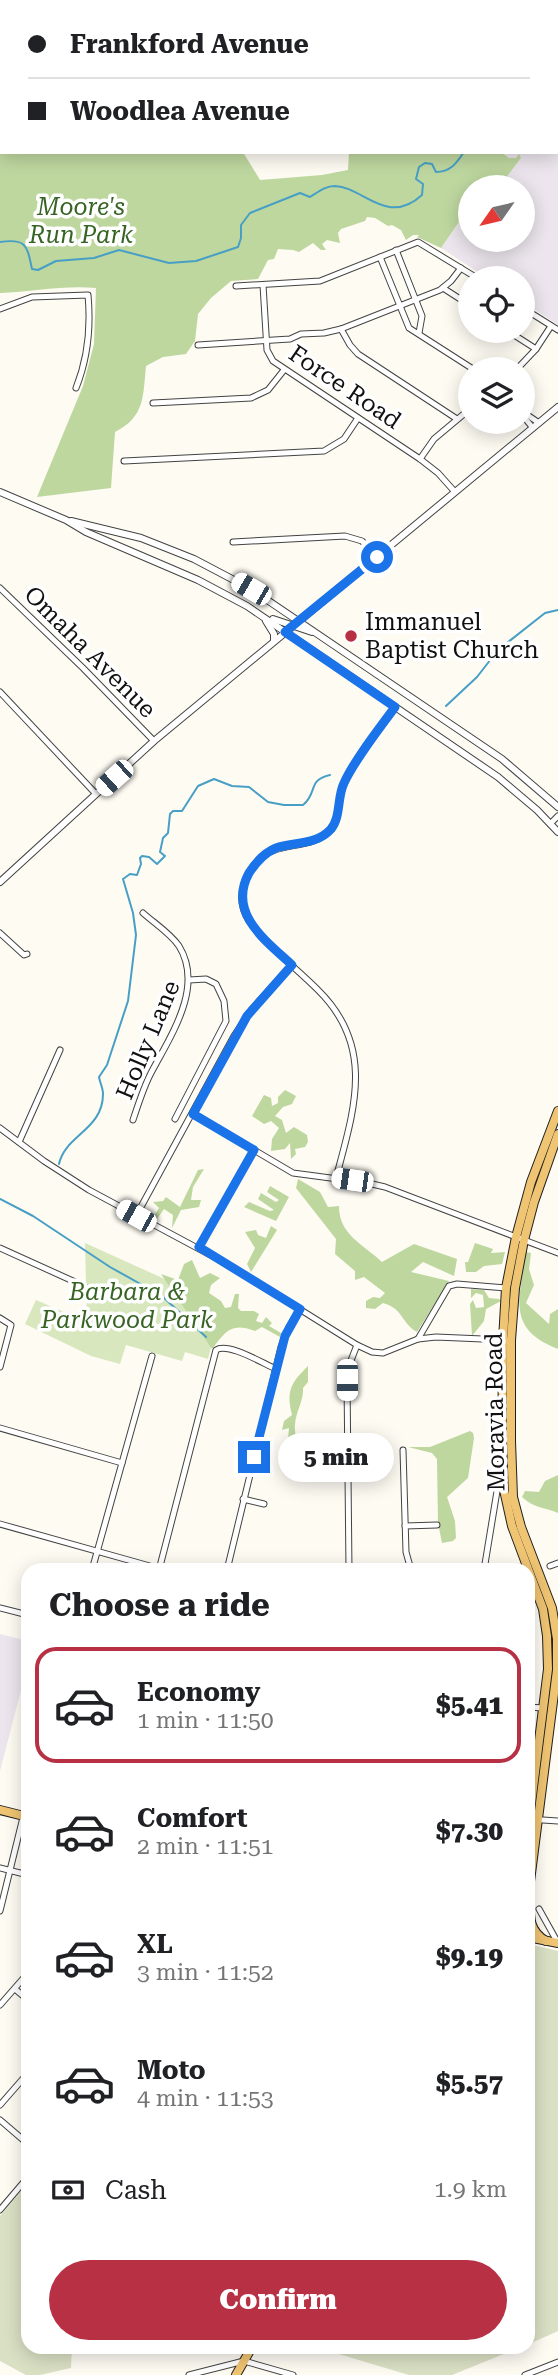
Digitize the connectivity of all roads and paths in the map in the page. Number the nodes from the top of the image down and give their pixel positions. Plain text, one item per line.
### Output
1 (396, 250) junction
2 (380, 257) junction
3 (458, 266) edge
4 (458, 271) edge
5 (263, 285) junction
6 (236, 286) dead end
7 (443, 288) junction
8 (458, 298) edge
9 (415, 299) junction
10 (399, 306) junction
11 (0, 309) edge
12 (535, 316) edge
13 (551, 326) junction
14 (341, 329) junction
15 (558, 330) edge
16 (419, 333) junction
17 (267, 341) junction
18 (527, 343) edge
19 (198, 345) dead end
20 (536, 349) junction
21 (528, 357) edge
22 (458, 359) edge
23 (284, 370) junction
24 (76, 388) dead end
25 (153, 403) dead end
26 (558, 407) edge
27 (358, 418) junction
28 (457, 419) joint
29 (535, 421) edge
30 (539, 423) junction
31 (535, 426) edge
32 (526, 434) edge
33 (421, 459) junction
34 (124, 461) dead end
35 (0, 492) edge
36 (456, 492) junction
37 (66, 520) junction
38 (233, 542) dead end
39 (377, 557) junction
40 (237, 581) junction
41 (0, 588) edge
42 (229, 595) junction
43 (263, 616) junction
44 (300, 620) junction
45 (293, 626) junction
46 (285, 632) junction
47 (321, 635) junction
48 (274, 641) junction
49 (0, 692) edge
50 (404, 692) junction
51 (395, 707) junction
52 (473, 739) junction
53 (154, 741) junction
54 (463, 754) junction
55 (96, 794) junction
56 (558, 807) edge
57 (558, 816) edge
58 (550, 824) junction
59 (558, 832) edge
60 (0, 882) edge
61 (143, 913) dead end
62 (0, 933) edge
63 (27, 954) dead end
64 (292, 965) junction
65 (189, 980) junction
66 (60, 1050) dead end
67 (558, 1111) edge
68 (193, 1114) junction
69 (175, 1119) dead end
70 (133, 1120) dead end
71 (0, 1128) edge
72 (558, 1134) edge
73 (19, 1143) junction
74 (254, 1150) junction
75 (336, 1178) junction
76 (136, 1216) junction
77 (520, 1238) junction
78 (199, 1247) junction
79 (0, 1248) edge
80 (558, 1253) edge
81 (84, 1286) dead end
82 (506, 1288) junction
83 (300, 1309) junction
84 (0, 1318) edge
85 (418, 1339) junction
86 (507, 1340) junction
87 (357, 1345) junction
88 (152, 1356) dead end
89 (0, 1367) edge
90 (276, 1369) junction
91 (0, 1428) edge
92 (403, 1450) dead end
93 (502, 1462) junction
94 (122, 1463) junction
95 (243, 1499) junction
96 (264, 1504) dead end
97 (0, 1524) edge
98 (437, 1525) dead end
99 (405, 1526) junction
100 (98, 1551) junction
101 (94, 1563) edge
102 (140, 1563) edge
103 (163, 1563) edge
104 (229, 1563) edge
105 (349, 1563) edge
106 (409, 1563) edge
107 (485, 1563) edge
108 (526, 1563) edge
109 (558, 1563) edge
110 (550, 1566) dead end
111 (535, 1585) edge
112 (0, 1608) edge
113 (21, 1613) edge
114 (551, 1708) edge
115 (535, 1759) edge
116 (535, 1798) edge
117 (0, 1810) edge
118 (21, 1815) edge
119 (535, 1821) edge
120 (558, 1821) edge
121 (21, 1833) edge
122 (0, 1868) edge
123 (10, 1870) junction
124 (21, 1873) edge
125 (539, 1909) dead end
126 (0, 1911) edge
127 (535, 1932) edge
128 (535, 1939) edge
129 (546, 1941) junction
130 (558, 1943) edge
131 (21, 1982) edge
132 (15, 1989) junction
133 (21, 1994) edge
134 (0, 2005) edge
135 (21, 2081) edge
136 (0, 2105) edge
137 (0, 2120) edge
138 (21, 2138) edge
139 (21, 2185) edge
140 (0, 2210) edge
141 (248, 2354) edge
142 (244, 2361) junction
143 (558, 2362) edge
144 (189, 2375) edge
145 (236, 2375) edge
146 (293, 2375) edge
147 (526, 2375) edge

1 - 2 street
1 - 3 street
1 - 9 street
2 - 5 street
2 - 10 street
4 - 7 street
5 - 6 street
5 - 17 street, Force Road
7 - 8 street
7 - 9 street
9 - 10 street
9 - 16 street
10 - 14 street
10 - 16 street
11 - 24 street
12 - 13 street
13 - 15 street
13 - 20 street
14 - 17 street
14 - 28 street
16 - 22 street
17 - 19 street
17 - 23 street, Force Road
18 - 20 street
20 - 21 street
23 - 25 street
23 - 27 street, Force Road
26 - 30 street
27 - 33 street, Force Road
27 - 34 street
28 - 33 street
29 - 30 street
30 - 31 street
32 - 36 street
33 - 36 street, Force Road
35 - 37 street
36 - 39 street
37 - 40 street
37 - 42 street
38 - 39 street
39 - 44 street
40 - 42 street
40 - 44 street
41 - 53 street, Omaha Avenue
42 - 43 street
43 - 45 street
43 - 46 street
43 - 48 street
44 - 45 street
44 - 47 street
45 - 46 street
45 - 47 street
46 - 48 street
46 - 51 street
47 - 50 street
48 - 53 street
49 - 55 street
50 - 51 street
50 - 52 street
51 - 54 street
51 - 64 street
52 - 54 street
52 - 56 street
53 - 55 street
54 - 58 street
55 - 60 street
57 - 58 street
58 - 59 street
61 - 65 street
62 - 63 street
64 - 68 street
64 - 75 street
65 - 69 street, Holly Lane
65 - 70 street, Holly Lane
66 - 73 street
67 - 77 main road, Moravia Road
68 - 74 street
68 - 76 street
71 - 73 street
72 - 77 main road, Moravia Road
73 - 76 street
74 - 75 street
74 - 78 street
75 - 77 street
76 - 78 street
77 - 80 street
77 - 82 main road, Moravia Road
77 - 86 main road, Moravia Road
78 - 83 street
79 - 81 street
82 - 85 street
82 - 86 main road, Moravia Road
83 - 87 street
83 - 90 street
84 - 89 street
85 - 86 street
85 - 87 street
86 - 93 main road, Moravia Road
86 - 114 main road, Moravia Road
87 - 105 street
88 - 94 street
90 - 95 street
90 - 103 street
91 - 94 street
92 - 99 street
93 - 107 street
93 - 108 main road, Moravia Road
94 - 100 street
95 - 96 street
95 - 104 street
97 - 100 street
98 - 99 street
99 - 106 street
100 - 101 street
100 - 102 street
109 - 110 street
111 - 114 main road, Moravia Road
112 - 113 street
114 - 115 main road, Moravia Road
114 - 116 main road, Moravia Road
117 - 118 main road
119 - 120 street
121 - 123 street
122 - 123 street
123 - 124 street
123 - 126 street
125 - 130 street
127 - 129 main road, Moravia Road
128 - 129 main road
129 - 130 main road
131 - 132 street
132 - 133 street
132 - 134 street
135 - 136 street
137 - 138 street
139 - 140 street
141 - 142 main road
142 - 144 street
142 - 145 main road
142 - 146 street
143 - 147 street

